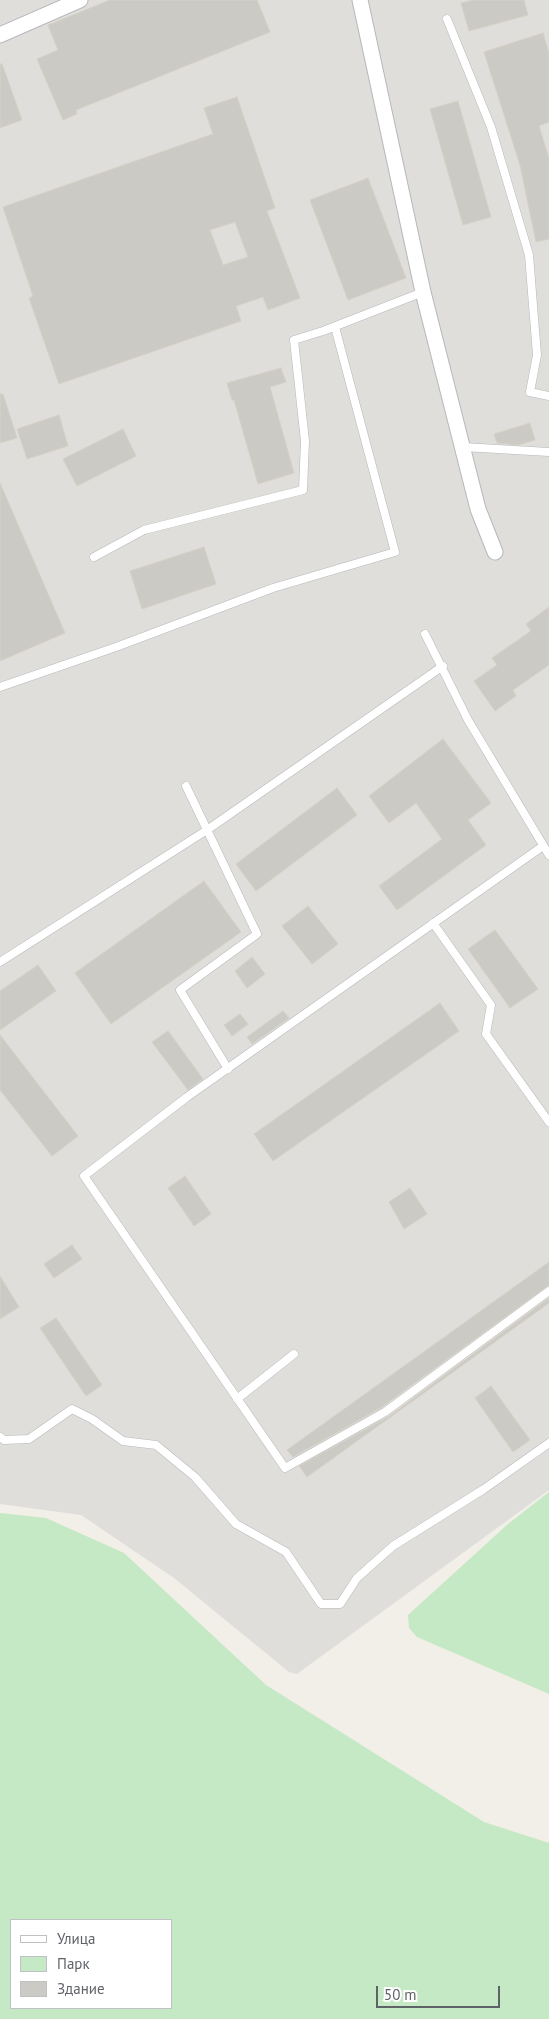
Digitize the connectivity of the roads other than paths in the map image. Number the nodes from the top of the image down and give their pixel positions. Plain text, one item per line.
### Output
1 (80, 0) edge
2 (360, 0) edge
3 (447, 19) dead end
4 (0, 35) edge
5 (423, 292) junction
6 (335, 327) junction
7 (549, 396) edge
8 (462, 447) junction
9 (549, 452) edge
10 (494, 552) dead end
11 (94, 558) dead end
12 (425, 634) dead end
13 (443, 666) junction
14 (0, 687) edge
15 (186, 786) dead end
16 (207, 830) junction
17 (544, 846) junction
18 (549, 855) edge
19 (433, 923) junction
20 (0, 962) edge
21 (228, 1068) junction
22 (549, 1122) edge
23 (549, 1291) edge
24 (294, 1354) dead end
25 (237, 1399) junction
26 (0, 1437) edge
27 (549, 1443) edge

1 - 4 street
2 - 5 street
3 - 7 lane
5 - 6 lane
5 - 8 street
6 - 11 lane
6 - 14 lane
8 - 9 lane
8 - 10 street
12 - 13 lane
13 - 16 lane
13 - 17 lane
15 - 16 lane
16 - 20 lane
16 - 21 lane
17 - 18 lane
17 - 19 lane
19 - 21 lane
19 - 22 lane
21 - 25 lane
23 - 25 lane
24 - 25 lane
26 - 27 lane

